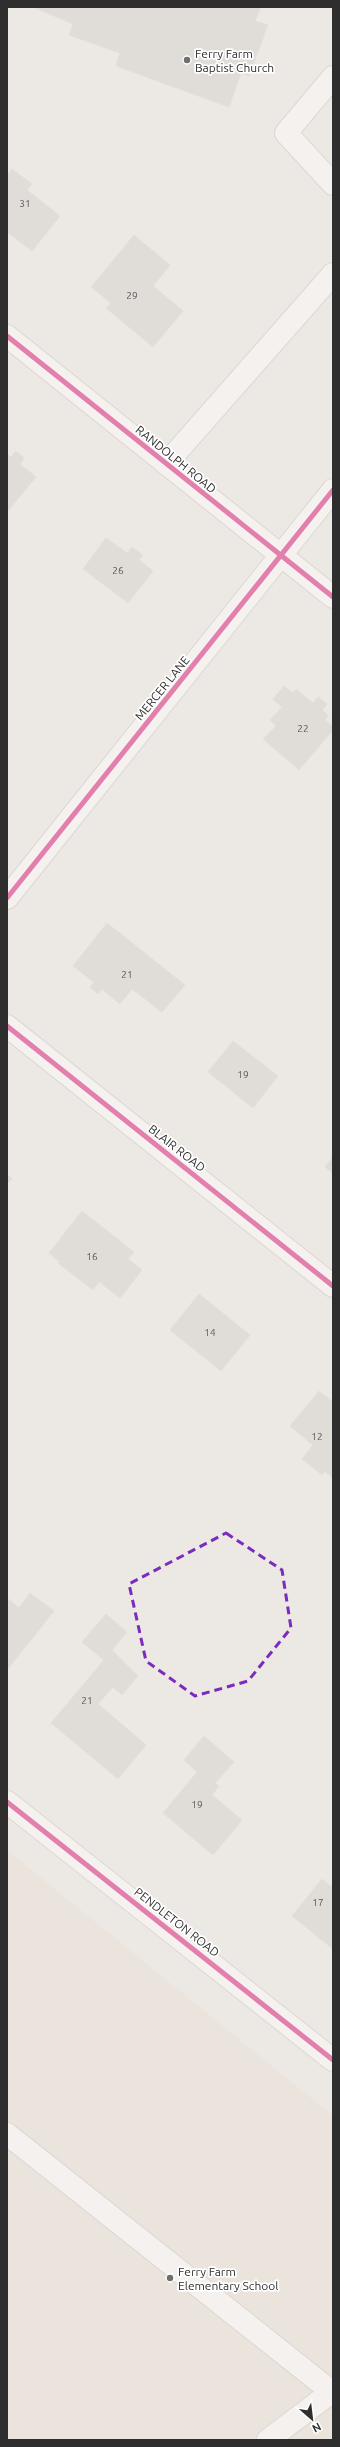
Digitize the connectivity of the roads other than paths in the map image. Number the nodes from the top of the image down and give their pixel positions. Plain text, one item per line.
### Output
1 (333, 77) edge
2 (333, 184) edge
3 (333, 274) edge
4 (7, 336) edge
5 (166, 464) junction
6 (333, 490) edge
7 (281, 556) junction
8 (333, 597) edge
9 (7, 898) edge
10 (7, 1026) edge
11 (333, 1286) edge
12 (7, 1802) edge
13 (333, 2060) edge
14 (7, 2134) edge
15 (333, 2392) edge
16 (268, 2440) edge

1 - 2 street
3 - 5 street
4 - 5 street, RANDOLPH ROAD
5 - 7 street, RANDOLPH ROAD
6 - 7 street, MERCER LANE
7 - 8 street, RANDOLPH ROAD
7 - 9 street, MERCER LANE
10 - 11 street, BLAIR ROAD
12 - 13 street, PENDLETON ROAD
14 - 15 street
15 - 16 street

